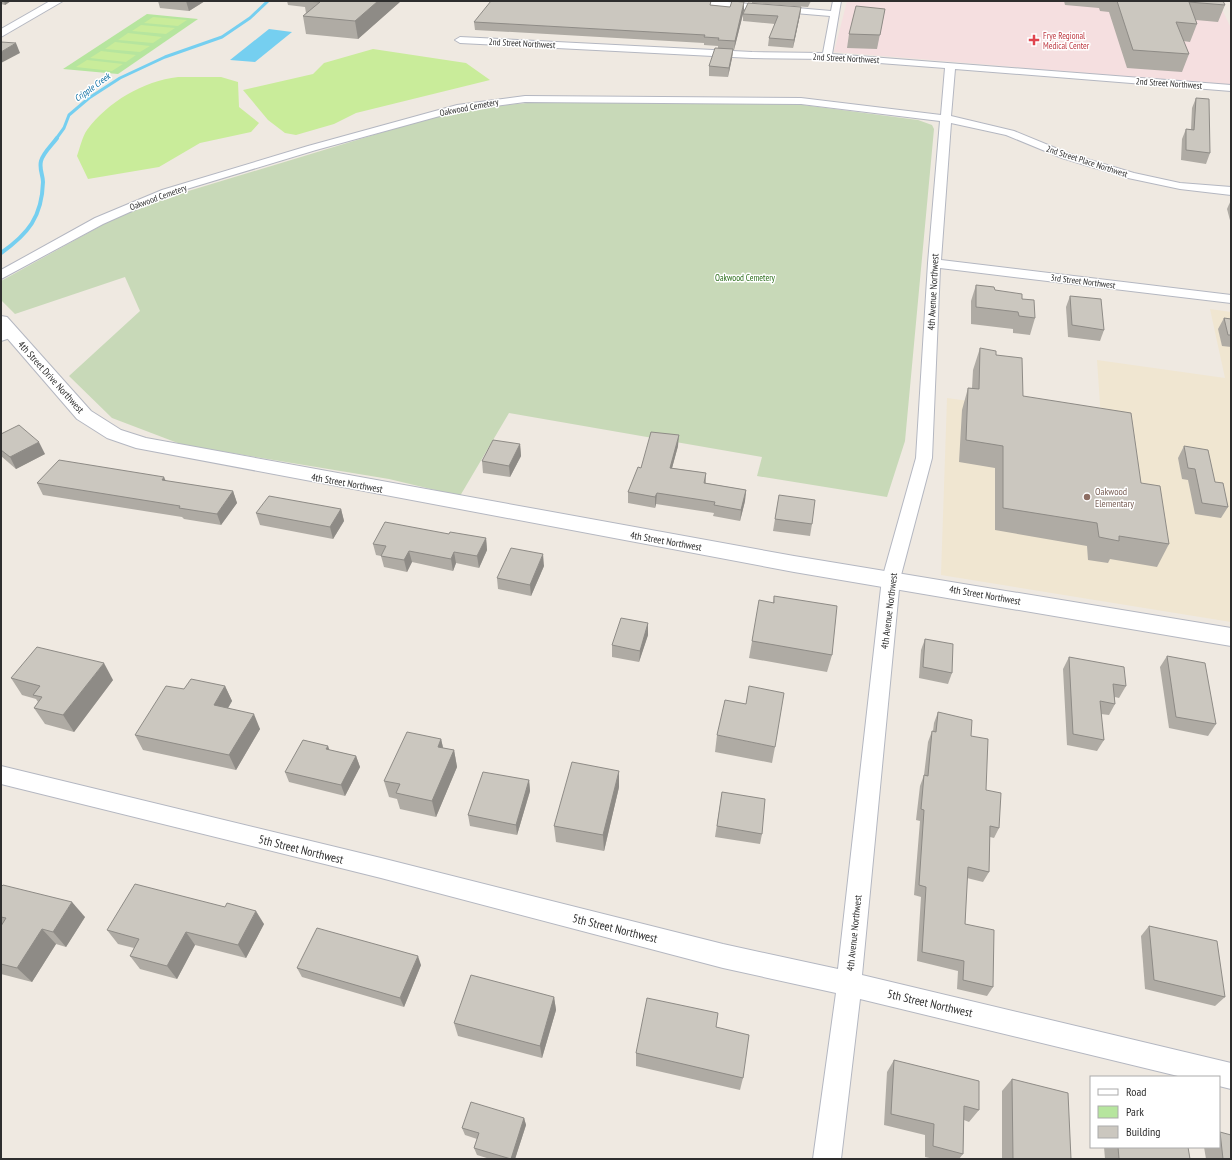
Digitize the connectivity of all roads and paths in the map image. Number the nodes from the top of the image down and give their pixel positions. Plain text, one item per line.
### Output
1 (58, 1) edge
2 (687, 1) edge
3 (837, 1) edge
4 (834, 14) junction
5 (1, 34) edge
6 (460, 40) dead end
7 (827, 56) junction
8 (950, 65) junction
9 (1231, 88) edge
10 (946, 119) junction
11 (1231, 191) edge
12 (934, 263) junction
13 (1, 275) edge
14 (1231, 299) edge
15 (4, 330) edge
16 (105, 429) joint
17 (892, 579) junction
18 (1231, 637) edge
19 (1, 775) edge
20 (849, 984) junction
21 (1231, 1076) edge
22 (827, 1159) edge

1 - 5 main road
2 - 4 street
3 - 4 street
4 - 7 street
6 - 7 street, 2nd Street Northwest
7 - 8 street, 2nd Street Northwest
8 - 9 street, 2nd Street Northwest
8 - 10 street, 4th Avenue Northwest
10 - 11 street, 2nd Street Place Northwest
10 - 12 street, 4th Avenue Northwest
10 - 13 street, Oakwood Cemetery
12 - 14 street, 3rd Street Northwest
12 - 17 street, 4th Avenue Northwest
15 - 16 main road, 4th Street Drive Northwest
16 - 17 main road, 4th Street Northwest
17 - 18 main road, 4th Street Northwest
17 - 20 street, 4th Avenue Northwest
19 - 20 street, 5th Street Northwest
20 - 21 street, 5th Street Northwest
20 - 22 street, 4th Avenue Northwest

